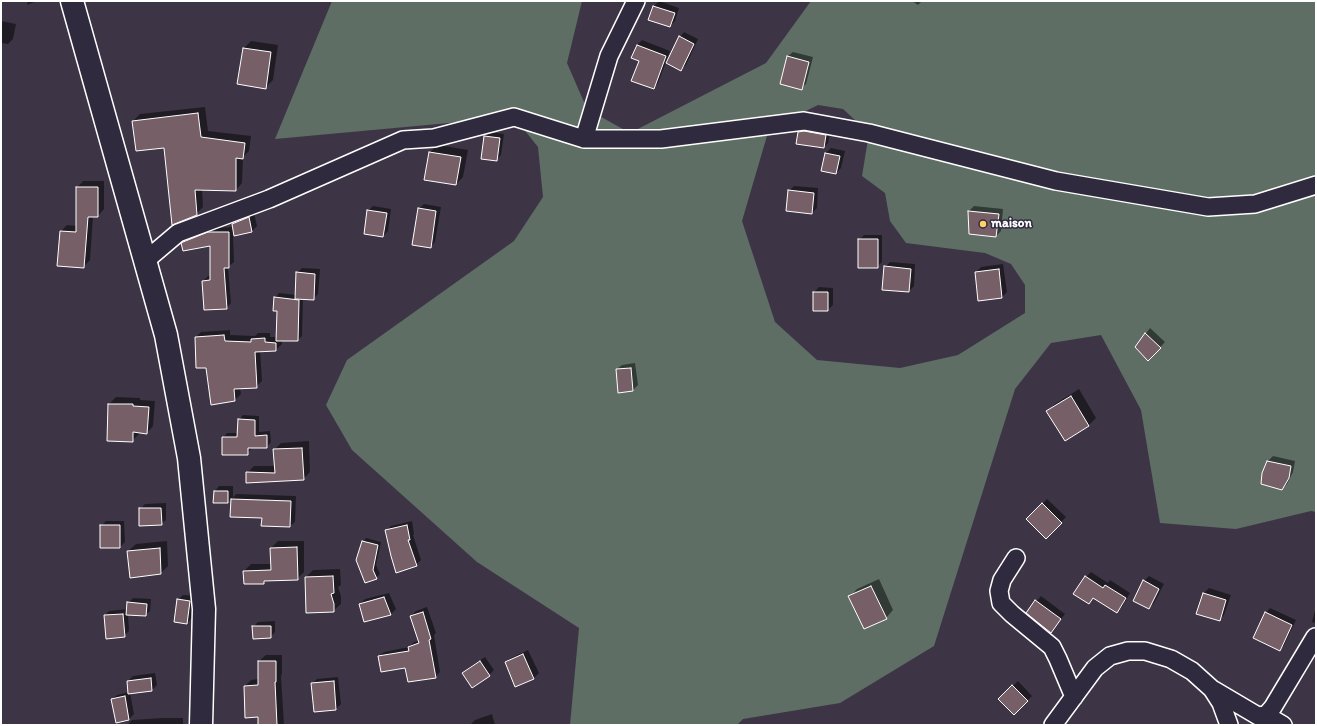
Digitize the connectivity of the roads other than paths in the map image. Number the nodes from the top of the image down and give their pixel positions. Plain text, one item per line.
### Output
1 (72, 1) edge
2 (636, 1) edge
3 (584, 139) junction
4 (1316, 185) edge
5 (145, 261) junction
6 (1016, 558) dead end
7 (1315, 637) edge
8 (1212, 689) junction
9 (1074, 697) junction
10 (1266, 715) junction
11 (201, 725) edge
12 (1053, 725) edge
13 (1229, 725) edge
14 (1283, 725) edge

1 - 5 street
2 - 3 street
3 - 4 street
3 - 5 street
5 - 11 street
6 - 9 street
7 - 10 street
8 - 9 street
8 - 10 street
8 - 13 street
9 - 12 street
10 - 14 street

